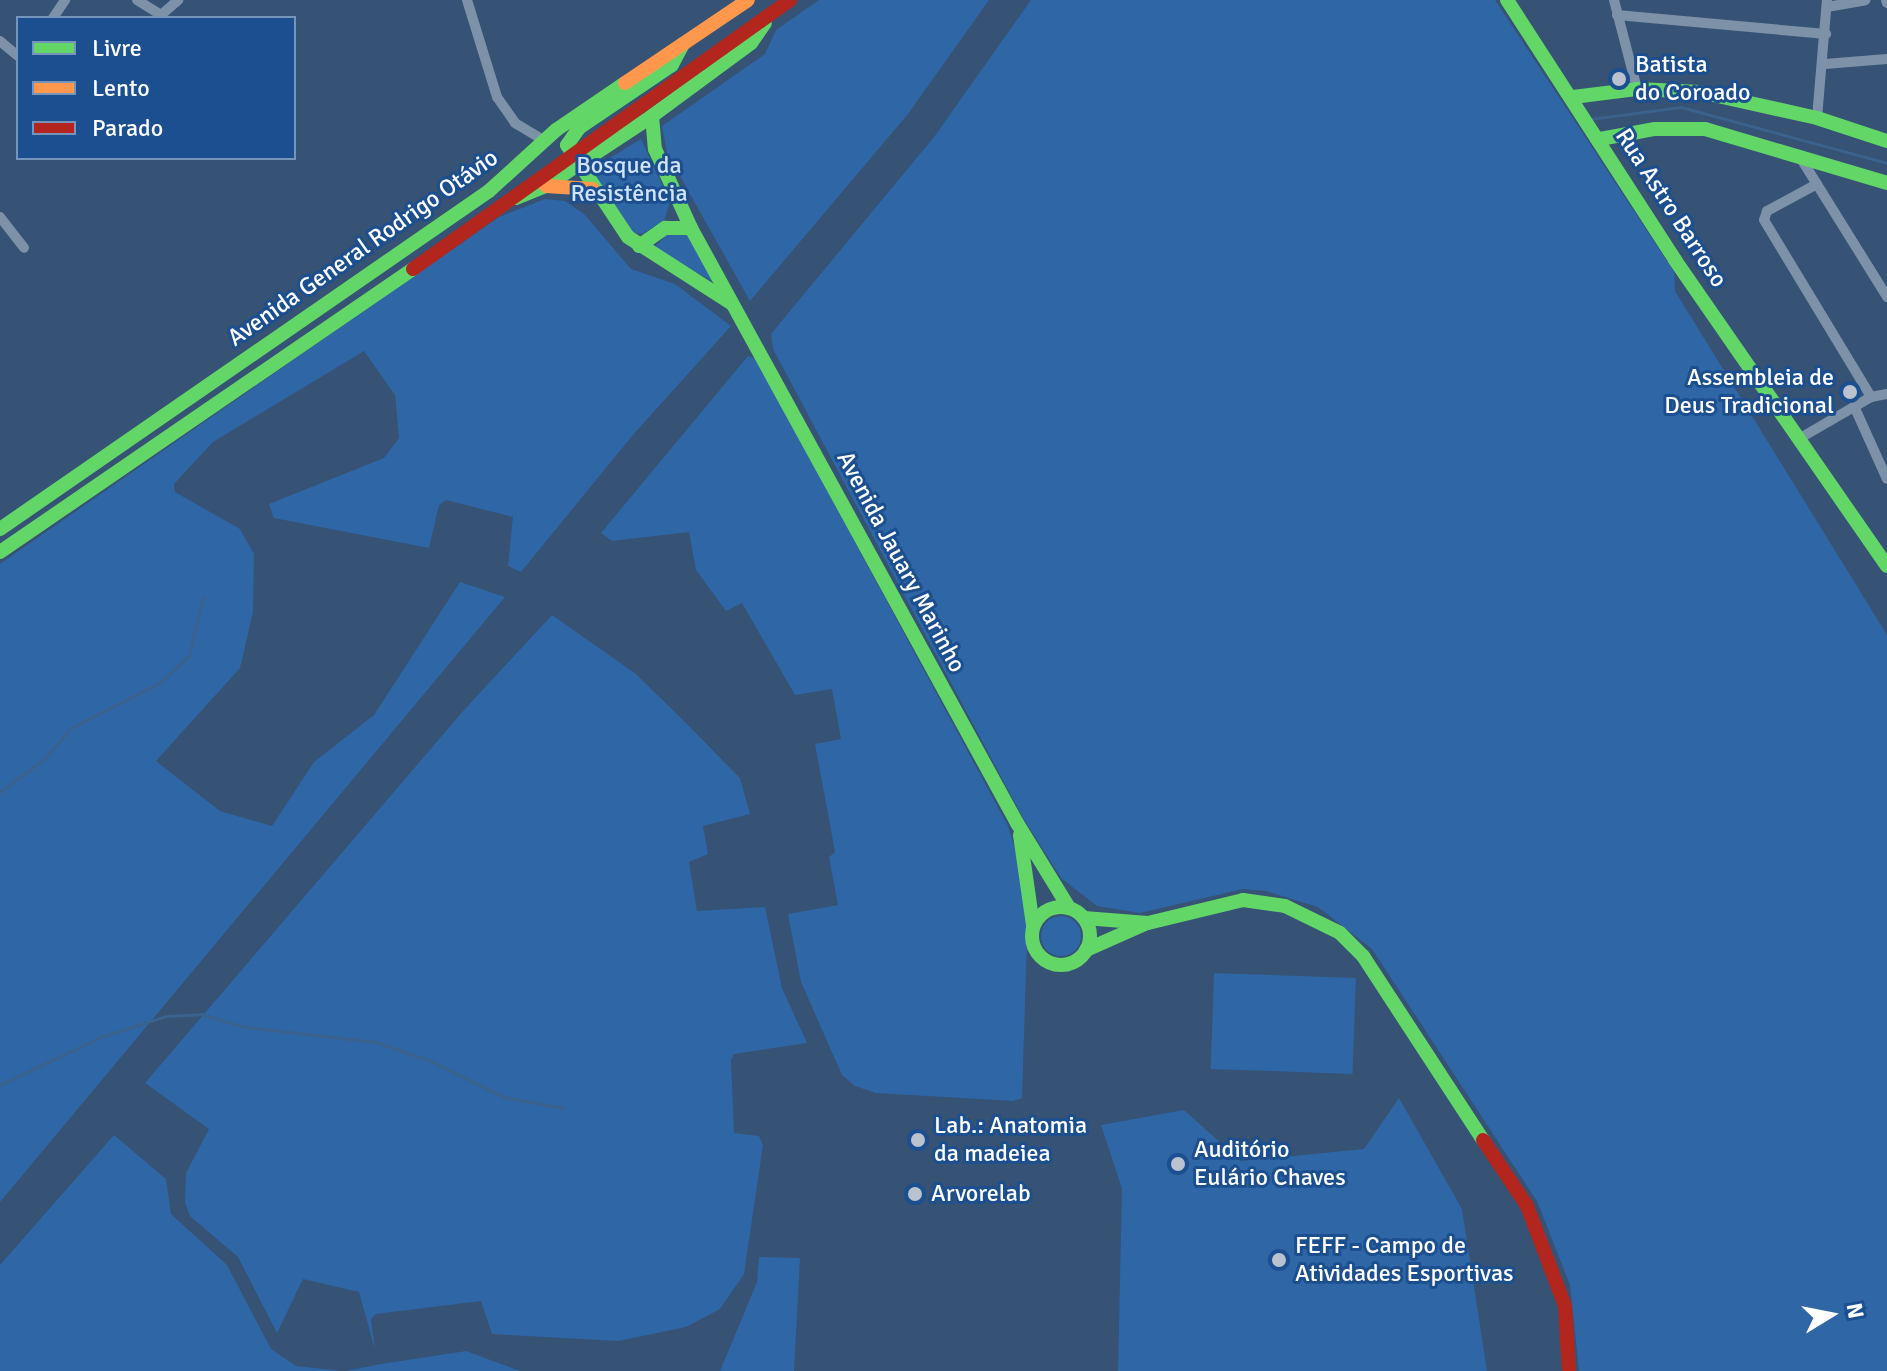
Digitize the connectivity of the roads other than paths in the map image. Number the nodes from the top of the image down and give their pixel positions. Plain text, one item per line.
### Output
1 (137, 0) edge
2 (178, 0) edge
3 (467, 0) edge
4 (748, 0) edge
5 (790, 0) edge
6 (1507, 0) edge
7 (1614, 0) edge
8 (1865, 0) edge
9 (1827, 4) edge
10 (771, 13) junction
11 (1617, 15) junction
12 (1826, 34) junction
13 (0, 41) edge
14 (683, 44) junction
15 (16, 54) edge
16 (1887, 59) edge
17 (1825, 64) junction
18 (1637, 89) junction
19 (1573, 97) junction
20 (652, 116) junction
21 (1817, 118) junction
22 (1600, 139) junction
23 (543, 140) junction
24 (1887, 141) edge
25 (1799, 155) junction
26 (574, 160) junction
27 (1887, 183) edge
28 (1817, 184) junction
29 (546, 186) junction
30 (593, 189) junction
31 (679, 204) junction
32 (497, 205) junction
33 (0, 217) edge
34 (665, 228) junction
35 (691, 228) junction
36 (639, 246) junction
37 (24, 248) dead end
38 (1887, 297) edge
39 (747, 322) junction
40 (1887, 394) edge
41 (1871, 397) junction
42 (1854, 406) junction
43 (1802, 437) junction
44 (1887, 479) edge
45 (0, 529) edge
46 (0, 552) edge
47 (1887, 566) edge
48 (1017, 823) junction
49 (1069, 908) junction
50 (1084, 918) junction
51 (1148, 923) junction
52 (1033, 928) junction
53 (1086, 950) junction
54 (1569, 1371) edge

1 - 2 street
3 - 23 street
4 - 14 street, Avenida General Rodrigo Otávio
5 - 10 street, Avenida General Rodrigo Otávio
6 - 19 street, Rua Astro Barroso
7 - 11 street
8 - 9 street
9 - 12 street
10 - 20 street, Avenida General Rodrigo Otávio
10 - 26 street, Avenida General Rodrigo Otávio
11 - 12 street
11 - 18 street
12 - 17 street
13 - 15 street
14 - 23 street, Avenida General Rodrigo Otávio
14 - 26 street
16 - 17 street
17 - 21 street
18 - 19 street
18 - 21 street
19 - 22 street, Rua Astro Barroso
20 - 26 street, Avenida General Rodrigo Otávio
20 - 31 street, Avenida Jauary Marinho
21 - 24 street
22 - 25 street
22 - 43 street, Rua Astro Barroso
23 - 45 street, Avenida General Rodrigo Otávio
25 - 27 street
25 - 28 street
26 - 29 street, Avenida General Rodrigo Otávio
26 - 30 street, Avenida Jauary Marinho
26 - 32 street, Avenida General Rodrigo Otávio
28 - 38 street
28 - 41 street
29 - 30 street
29 - 32 street, Avenida General Rodrigo Otávio
30 - 36 street, Avenida Jauary Marinho
31 - 34 street
31 - 35 street, Avenida Jauary Marinho
32 - 46 street, Avenida General Rodrigo Otávio
33 - 37 street
34 - 35 street
34 - 36 street
35 - 39 street, Avenida Jauary Marinho
36 - 39 street, Avenida Jauary Marinho
39 - 48 street, Avenida Jauary Marinho
40 - 41 street
41 - 42 street
42 - 43 street
42 - 44 street
43 - 47 street, Rua Astro Barroso
48 - 49 street, Avenida Jauary Marinho
48 - 52 street, Avenida Jauary Marinho
49 - 50 street
49 - 52 street
50 - 51 street
50 - 53 street
51 - 53 street
51 - 54 street
52 - 53 street

